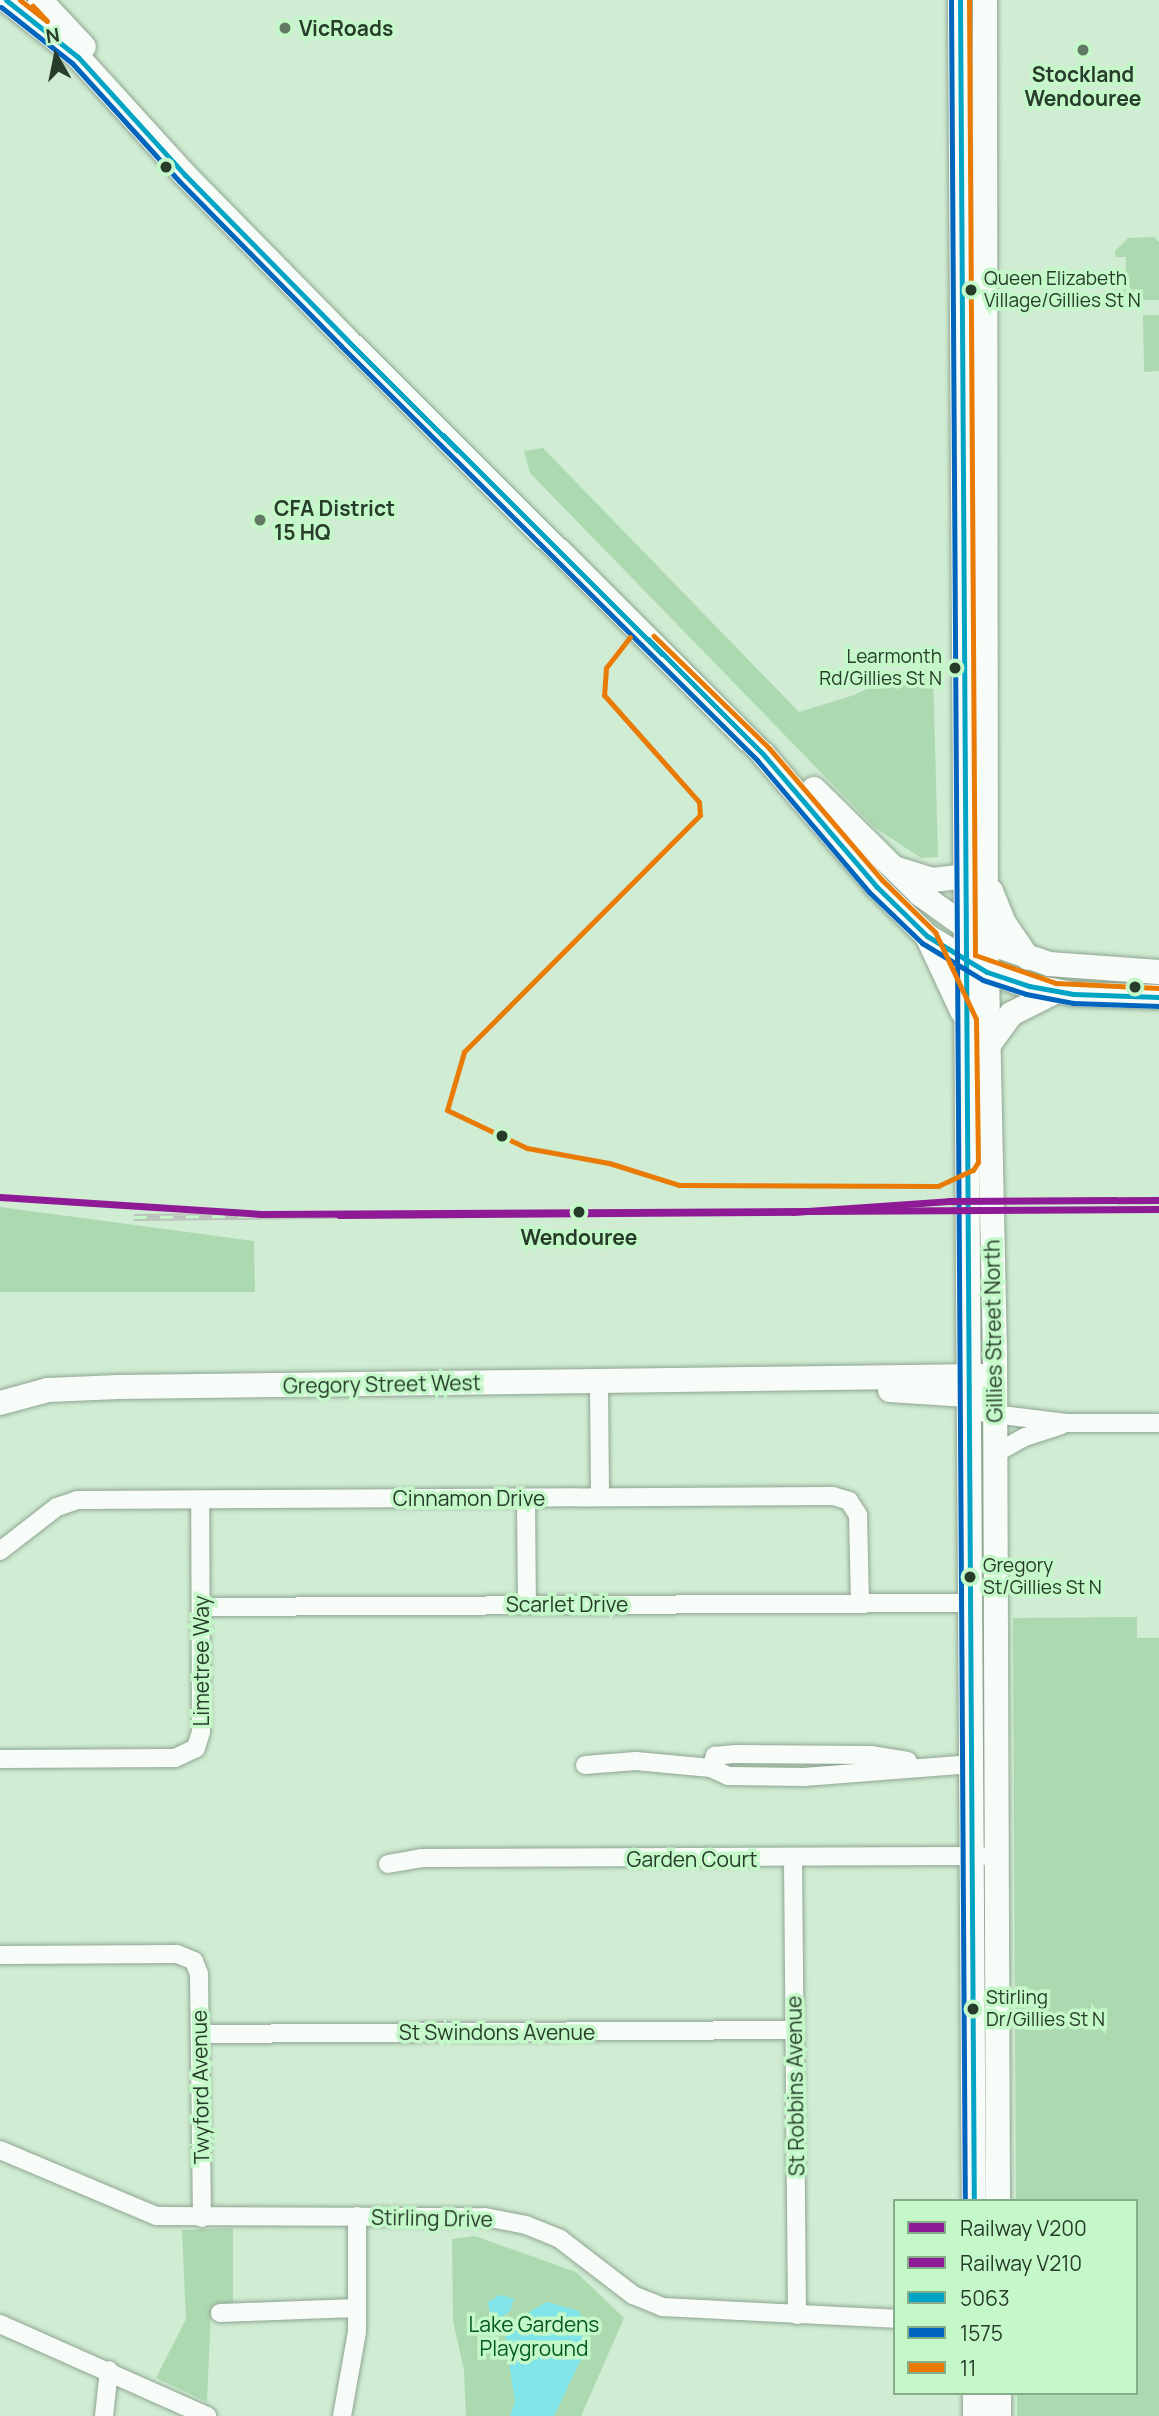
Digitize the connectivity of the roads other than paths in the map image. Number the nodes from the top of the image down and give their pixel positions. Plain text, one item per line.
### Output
1 (6, 0) edge
2 (40, 0) edge
3 (960, 0) edge
4 (985, 0) edge
5 (985, 121) junction
6 (960, 122) junction
7 (449, 433) junction
8 (646, 631) junction
9 (893, 868) junction
10 (976, 878) junction
11 (927, 936) junction
12 (976, 936) junction
13 (1028, 958) junction
14 (976, 966) junction
15 (1159, 972) edge
16 (1055, 992) junction
17 (1159, 997) edge
18 (967, 1020) junction
19 (988, 1046) junction
20 (599, 1382) junction
21 (968, 1394) junction
22 (995, 1395) junction
23 (0, 1403) edge
24 (1068, 1423) junction
25 (1159, 1423) edge
26 (996, 1453) junction
27 (600, 1497) junction
28 (526, 1498) junction
29 (200, 1501) junction
30 (0, 1550) edge
31 (971, 1576) junction
32 (933, 1601) junction
33 (860, 1602) junction
34 (527, 1604) junction
35 (971, 1604) junction
36 (201, 1606) junction
37 (805, 1753) junction
38 (735, 1754) junction
39 (0, 1759) edge
40 (943, 1764) junction
41 (973, 1764) junction
42 (585, 1765) dead end
43 (711, 1768) junction
44 (735, 1776) junction
45 (804, 1777) junction
46 (984, 1856) junction
47 (793, 1858) junction
48 (388, 1864) dead end
49 (0, 1955) edge
50 (794, 2030) junction
51 (200, 2034) junction
52 (0, 2150) edge
53 (974, 2199) edge
54 (998, 2199) edge
55 (357, 2216) junction
56 (202, 2218) junction
57 (357, 2308) junction
58 (220, 2313) dead end
59 (797, 2315) junction
60 (893, 2319) edge
61 (0, 2324) edge
62 (109, 2370) junction
63 (975, 2395) edge
64 (999, 2395) edge
65 (104, 2416) edge
66 (207, 2416) edge
67 (342, 2416) edge
68 (975, 2416) edge
69 (999, 2416) edge

1 - 7 main road
2 - 7 main road
3 - 6 main road, Gillies Street North
4 - 5 main road, Gillies Street North
5 - 6 main road
5 - 10 main road, Gillies Street North
6 - 10 main road, Gillies Street North
7 - 8 main road
8 - 9 main road
8 - 11 main road
9 - 10 main road
9 - 12 main road
10 - 12 main road, Gillies Street North
10 - 13 main road
11 - 14 main road
11 - 18 main road
12 - 13 main road
12 - 14 main road, Gillies Street North
13 - 15 main road
14 - 16 main road
14 - 18 main road, Gillies Street North
14 - 19 main road, Gillies Street North
16 - 17 main road
16 - 19 main road
18 - 21 main road, Gillies Street North
19 - 22 main road, Gillies Street North
20 - 21 main road, Gregory Street West
20 - 23 main road, Gregory Street West
20 - 27 street
21 - 22 main road, Gregory Street West
21 - 31 main road, Gillies Street North
22 - 24 street
22 - 26 main road, Gillies Street North
24 - 25 street
24 - 26 street
26 - 46 main road, Gillies Street North
27 - 28 street, Cinnamon Drive
27 - 33 street, Cinnamon Drive
28 - 29 street, Cinnamon Drive
28 - 34 street
29 - 30 street, Cinnamon Drive
29 - 36 street, Limetree Way
31 - 32 street, Scarlet Drive
31 - 35 main road, Gillies Street North
32 - 33 street, Scarlet Drive
32 - 35 street, Scarlet Drive
33 - 34 street, Scarlet Drive
34 - 36 street, Scarlet Drive
35 - 41 main road, Gillies Street North
36 - 39 street, Limetree Way
37 - 38 street
37 - 40 street
37 - 45 street
38 - 43 street
38 - 44 street
40 - 41 street
40 - 45 street
41 - 46 main road, Gillies Street North
42 - 43 street
43 - 44 street
44 - 45 street
46 - 47 street, Garden Court
46 - 53 main road, Gillies Street North
46 - 54 main road, Gillies Street North
47 - 48 street, Garden Court
47 - 50 street, St Robbins Avenue
49 - 51 street, Twyford Avenue
50 - 51 street, St Swindons Avenue
50 - 59 street, St Robbins Avenue
51 - 56 street, Twyford Avenue
52 - 56 street, Stirling Drive
55 - 56 street, Stirling Drive
55 - 57 street
55 - 59 street, Stirling Drive
57 - 58 street
57 - 67 street
59 - 60 street, Stirling Drive
61 - 62 street
62 - 65 street
62 - 66 street
63 - 68 main road
64 - 69 main road

